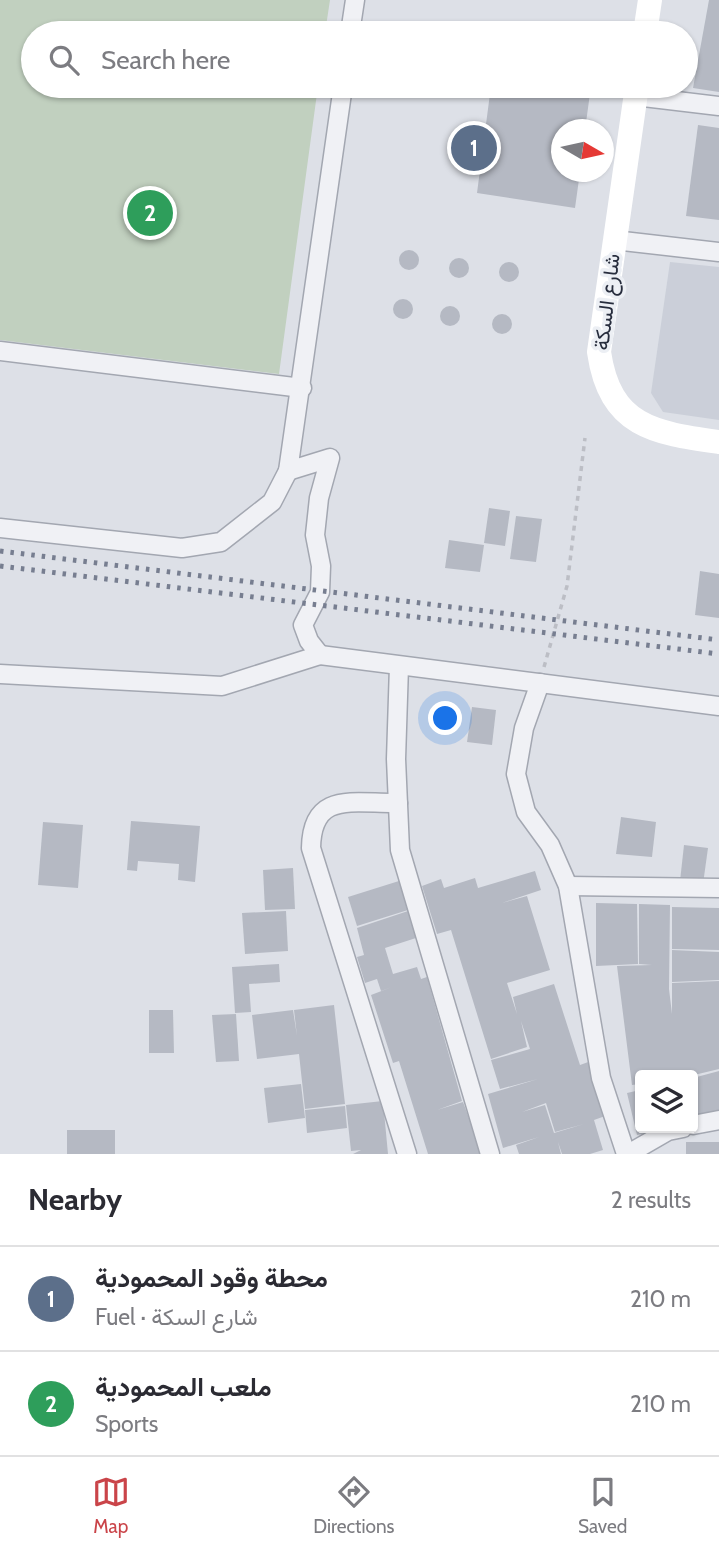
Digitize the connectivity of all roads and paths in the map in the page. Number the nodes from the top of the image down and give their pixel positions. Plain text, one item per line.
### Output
1 (355, 0) edge
2 (650, 0) edge
3 (352, 21) edge
4 (647, 21) edge
5 (341, 98) edge
6 (635, 98) edge
7 (675, 98) edge
8 (719, 106) edge
9 (614, 240) junction
10 (719, 252) edge
11 (0, 351) edge
12 (302, 388) junction
13 (585, 438) dead end
14 (719, 442) edge
15 (288, 471) junction
16 (0, 528) edge
17 (320, 656) junction
18 (399, 666) junction
19 (0, 674) edge
20 (540, 683) junction
21 (719, 706) edge
22 (398, 803) junction
23 (568, 886) junction
24 (719, 888) edge
25 (719, 1119) edge
26 (698, 1124) edge
27 (664, 1133) edge
28 (407, 1154) edge
29 (490, 1154) edge
30 (627, 1154) edge

1 - 3 street
2 - 4 street
5 - 12 street
6 - 9 street, شارع السكة
7 - 8 street
9 - 10 street
9 - 14 street, شارع السكة
11 - 12 street
12 - 15 street
13 - 20 path
15 - 16 street
15 - 17 street
17 - 18 street
17 - 19 street
18 - 20 street
18 - 22 street
20 - 21 street
20 - 23 street
22 - 28 street
22 - 29 street
23 - 24 street
23 - 30 street
25 - 26 street
27 - 30 street

